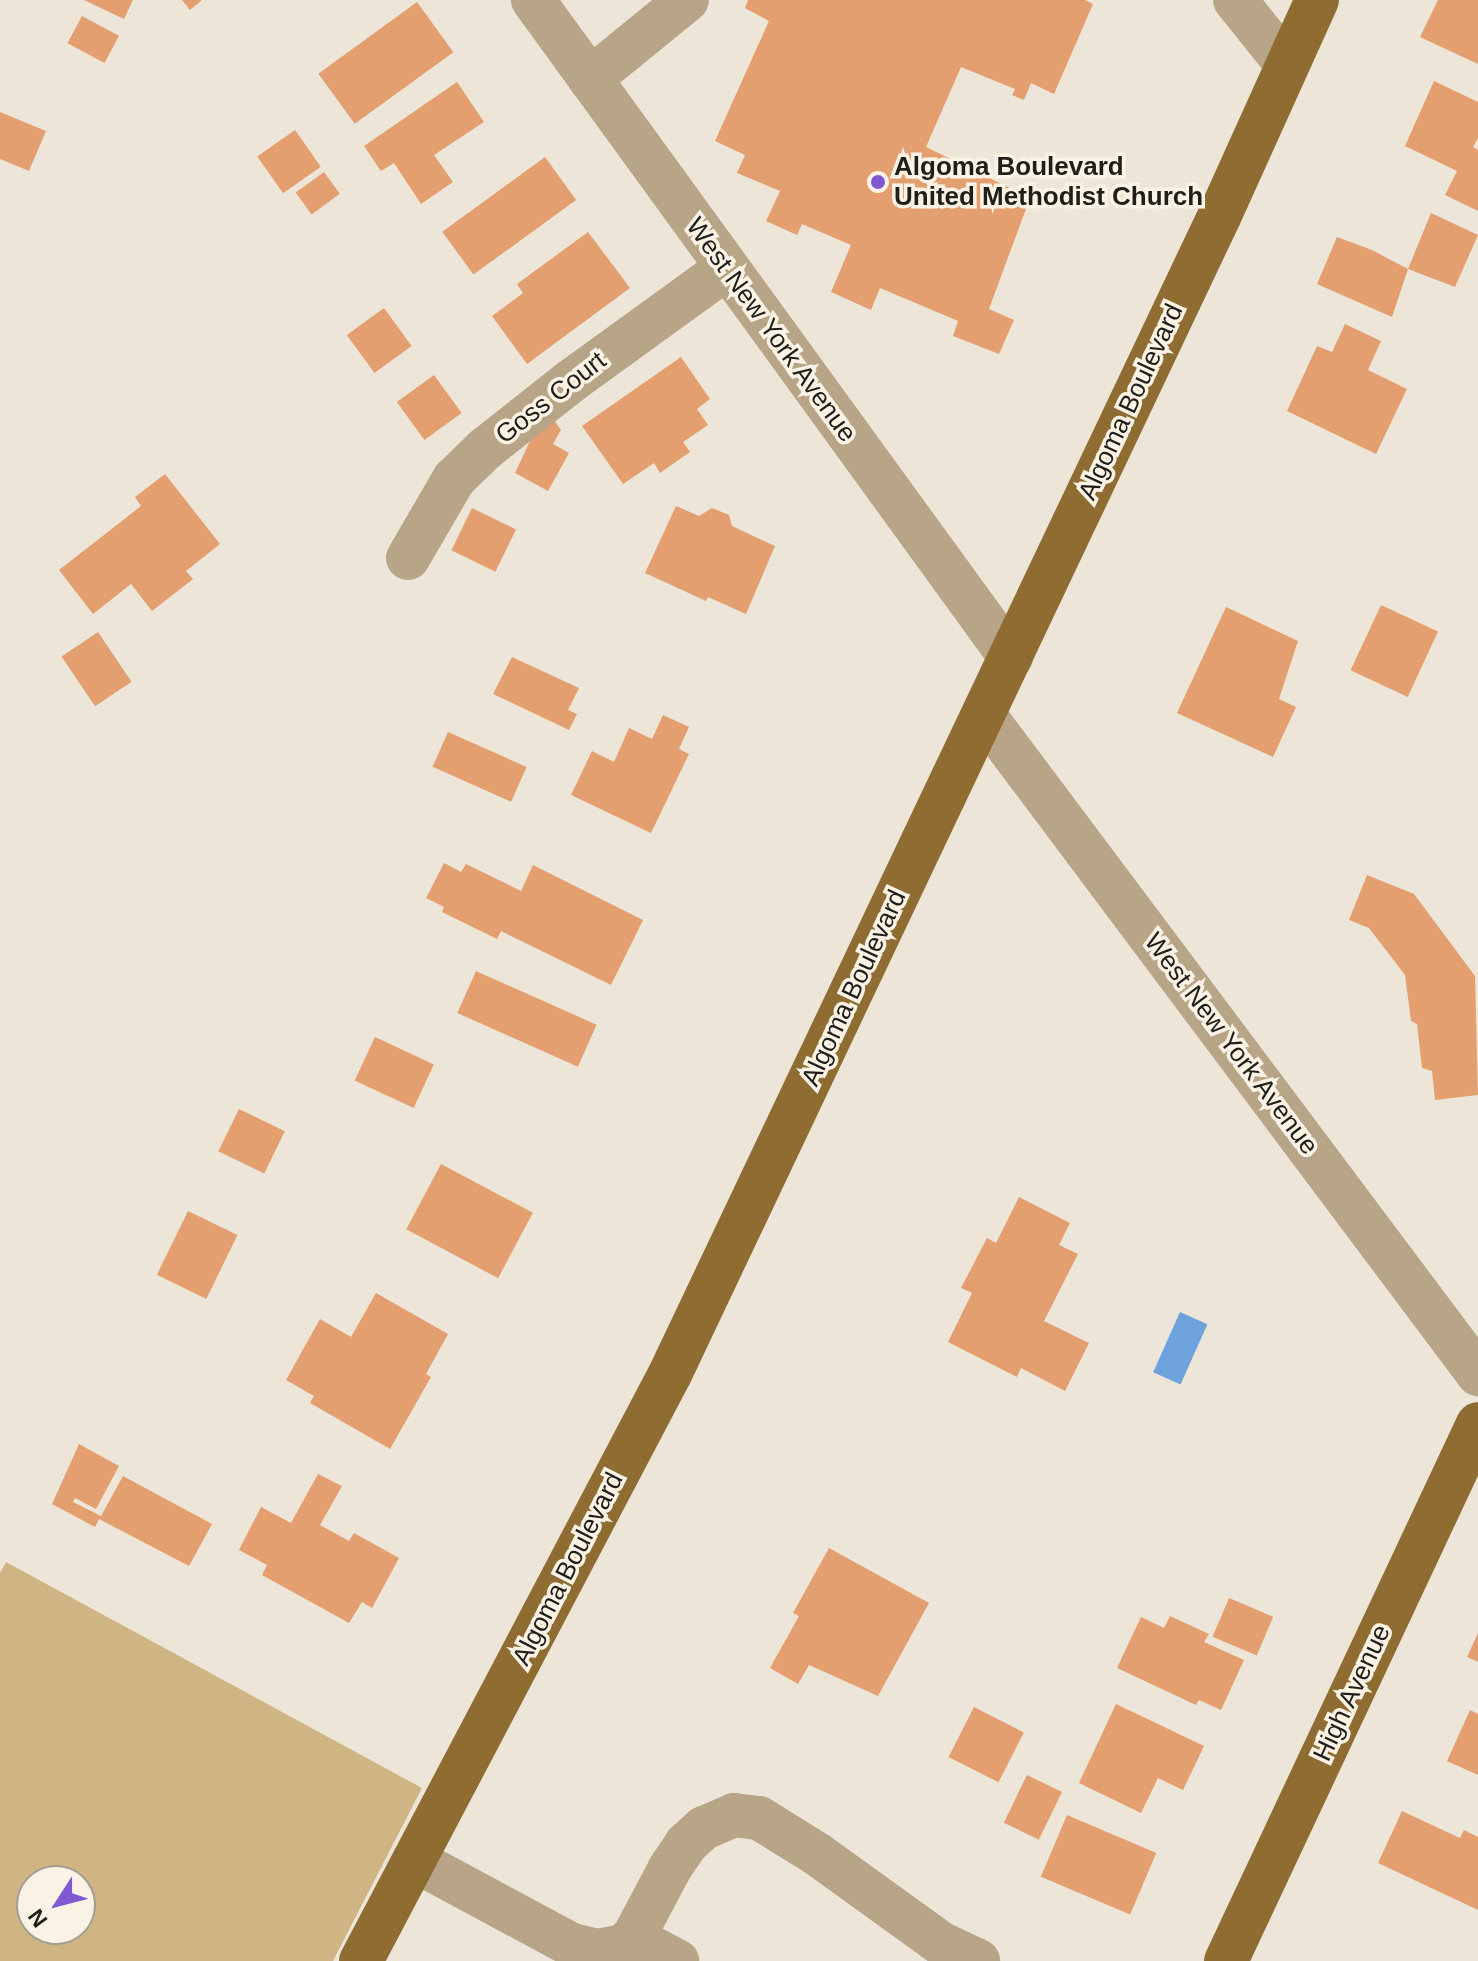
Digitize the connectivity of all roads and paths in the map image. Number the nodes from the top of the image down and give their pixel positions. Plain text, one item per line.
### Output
1 (533, 0) edge
2 (687, 0) edge
3 (1235, 0) edge
4 (1317, 0) edge
5 (1287, 65) junction
6 (590, 79) junction
7 (726, 269) junction
8 (408, 558) dead end
9 (1011, 658) junction
10 (984, 715) junction
11 (1478, 1374) edge
12 (1478, 1424) edge
13 (414, 1860) junction
14 (633, 1938) junction
15 (951, 1955) edge
16 (361, 1961) edge
17 (675, 1961) edge
18 (1226, 1961) edge

1 - 6 street, West New York Avenue
2 - 6 street
3 - 5 street
4 - 5 main road, Algoma Boulevard
5 - 9 main road, Algoma Boulevard
6 - 7 street, West New York Avenue
7 - 8 street, Goss Court
7 - 9 street, West New York Avenue
9 - 10 main road, Algoma Boulevard
10 - 11 street, West New York Avenue
10 - 13 main road, Algoma Boulevard
12 - 18 main road, High Avenue
13 - 14 street
13 - 16 main road, Algoma Boulevard
14 - 15 street
14 - 17 street

